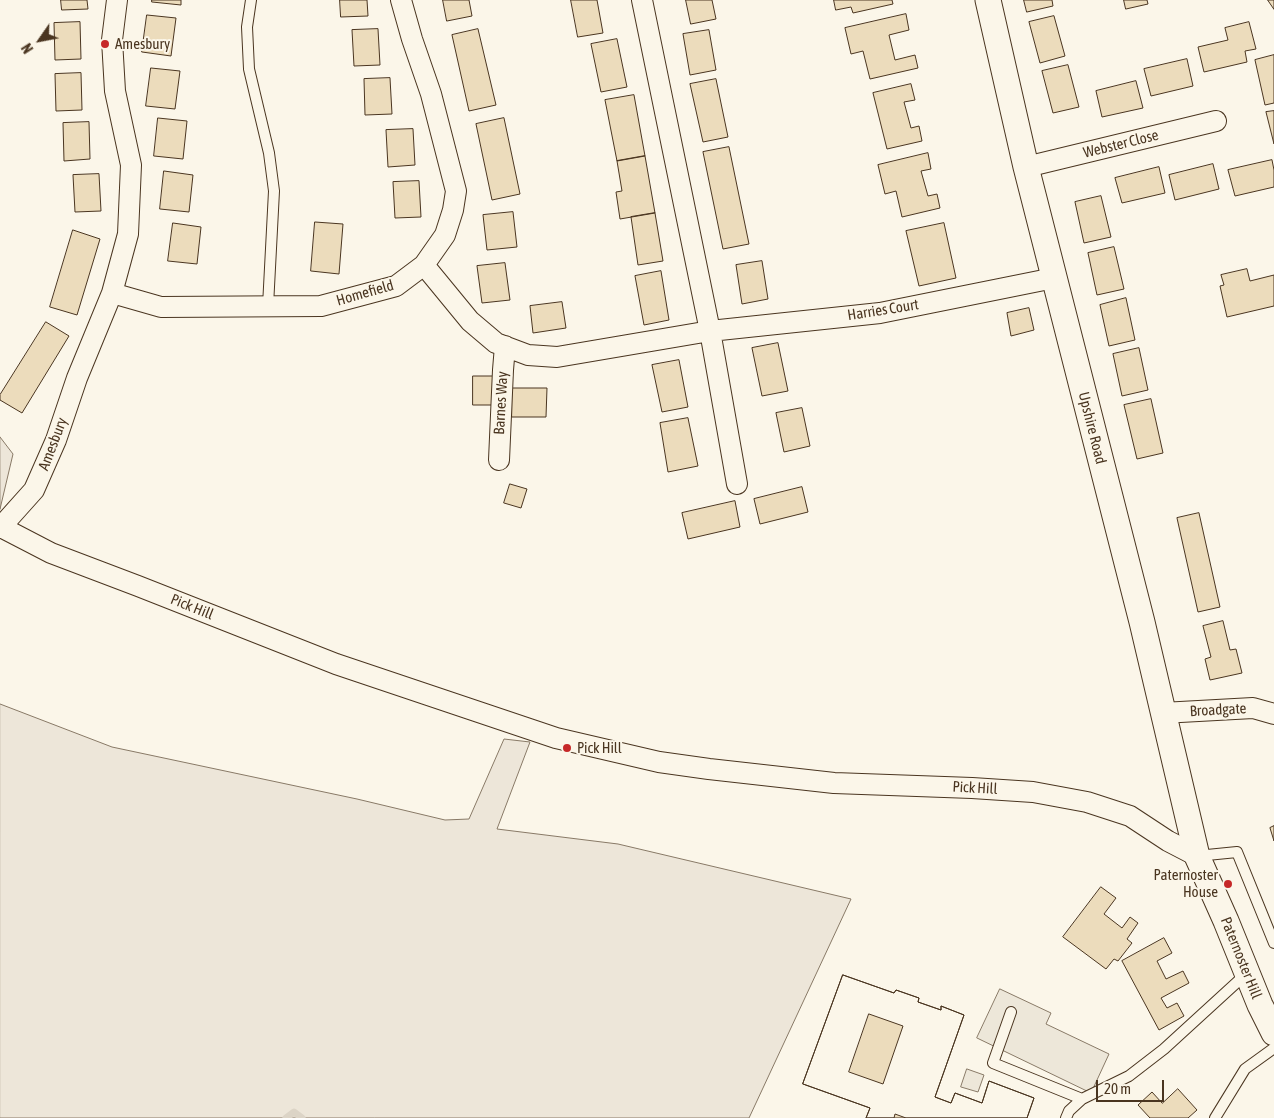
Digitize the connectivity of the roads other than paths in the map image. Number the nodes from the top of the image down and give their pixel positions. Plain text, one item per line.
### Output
1 (117, 0) edge
2 (251, 0) edge
3 (401, 0) edge
4 (642, 0) edge
5 (988, 0) edge
6 (1216, 121) dead end
7 (1026, 167) junction
8 (424, 265) junction
9 (1054, 278) junction
10 (112, 293) junction
11 (268, 306) junction
12 (710, 331) junction
13 (505, 346) junction
14 (499, 460) dead end
15 (737, 484) dead end
16 (0, 526) edge
17 (1162, 713) junction
18 (1274, 714) edge
19 (1197, 856) junction
20 (1274, 943) edge
21 (1247, 974) junction
22 (1011, 1012) dead end
23 (1274, 1032) edge
24 (1274, 1048) edge
25 (1082, 1099) junction
26 (1066, 1118) edge
27 (1215, 1118) edge

1 - 10 street, Amesbury
2 - 11 lane
3 - 8 street, Homefield
4 - 12 street
5 - 7 street, Upshire Road
6 - 7 street, Webster Close
7 - 9 street, Upshire Road
8 - 11 street, Homefield
8 - 13 street, Harries Court
9 - 12 street, Harries Court
9 - 17 street, Upshire Road
10 - 11 street, Homefield
10 - 16 street, Amesbury
12 - 13 street, Harries Court
12 - 15 street
13 - 14 street, Barnes Way
16 - 19 street, Pick Hill
17 - 18 street, Broadgate
17 - 19 street, Upshire Road
19 - 20 lane
19 - 21 street, Paternoster Hill
21 - 23 street, Paternoster Hill
21 - 25 lane
22 - 25 lane
24 - 27 lane
25 - 26 lane

